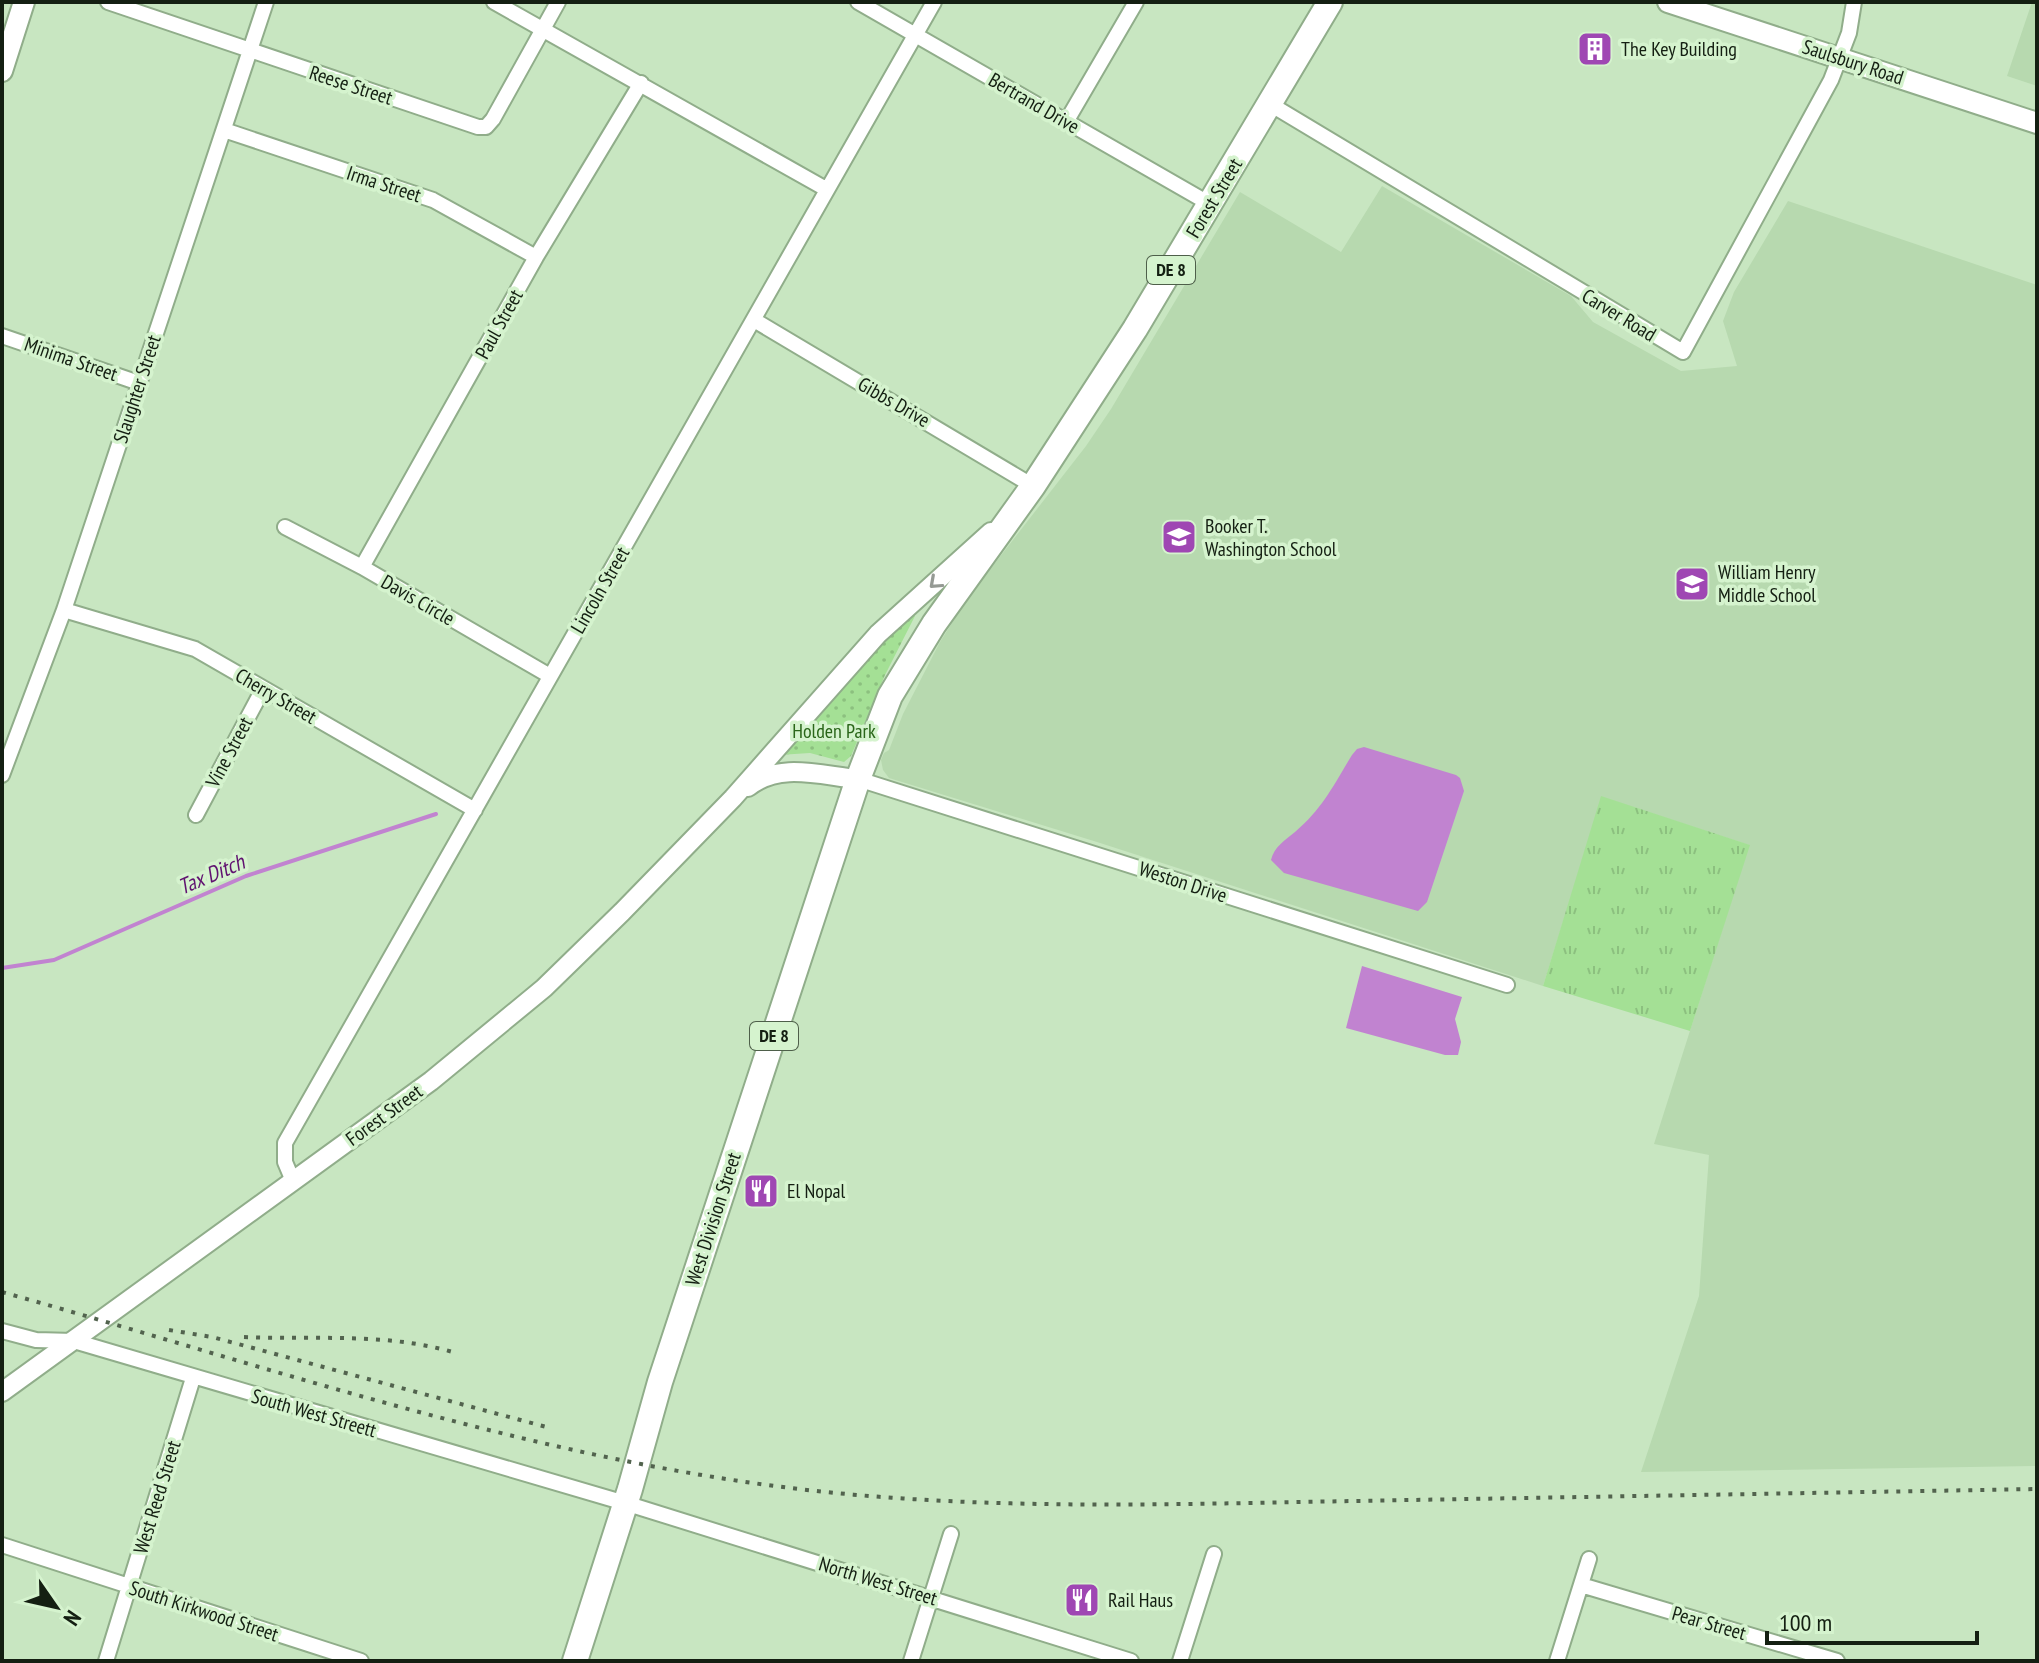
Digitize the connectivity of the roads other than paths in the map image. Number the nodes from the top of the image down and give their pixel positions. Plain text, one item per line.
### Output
1 (24, 2) edge
2 (109, 2) edge
3 (266, 2) edge
4 (494, 2) edge
5 (558, 2) edge
6 (858, 2) edge
7 (934, 2) edge
8 (1136, 2) edge
9 (1330, 2) edge
10 (1668, 2) edge
11 (1854, 2) edge
12 (543, 28) junction
13 (915, 35) junction
14 (249, 52) junction
15 (1840, 58) junction
16 (2, 71) edge
17 (641, 83) junction
18 (1270, 104) junction
19 (1066, 122) junction
20 (2037, 123) edge
21 (224, 130) junction
22 (826, 189) junction
23 (1210, 204) junction
24 (536, 257) junction
25 (754, 320) junction
26 (2, 336) edge
27 (139, 383) junction
28 (1033, 486) junction
29 (1014, 512) junction
30 (285, 527) dead end
31 (362, 567) junction
32 (64, 610) junction
33 (550, 676) junction
34 (263, 689) junction
35 (2, 775) edge
36 (858, 779) junction
37 (733, 798) junction
38 (475, 810) junction
39 (196, 815) dead end
40 (1507, 985) dead end
41 (293, 1181) junction
42 (2, 1331) edge
43 (74, 1341) junction
44 (193, 1378) junction
45 (2, 1392) edge
46 (625, 1503) junction
47 (951, 1534) dead end
48 (2, 1545) edge
49 (1214, 1554) dead end
50 (1589, 1559) dead end
51 (1581, 1585) junction
52 (129, 1587) junction
53 (931, 1597) junction
54 (106, 1661) edge
55 (361, 1661) edge
56 (575, 1661) edge
57 (911, 1661) edge
58 (1131, 1661) edge
59 (1180, 1661) edge
60 (1557, 1661) edge
61 (1837, 1661) edge

1 - 16 main road
2 - 14 street, Reese Street
3 - 14 street, Slaughter Street
4 - 12 street
5 - 12 street, Reese Street
6 - 13 street, Bertrand Drive
7 - 13 street, Lincoln Street
8 - 19 street
9 - 18 highway, Forest Street / DE 8
10 - 15 main road, Saulsbury Road
11 - 15 street
12 - 14 street, Reese Street
12 - 17 street
13 - 19 street, Bertrand Drive
13 - 22 street, Lincoln Street
14 - 21 street, Slaughter Street
15 - 18 street, Carver Road
15 - 20 main road, Saulsbury Road
17 - 22 street
17 - 24 street, Paul Street
18 - 23 highway, Forest Street / DE 8
19 - 23 street, Bertrand Drive
21 - 24 street, Irma Street
21 - 27 street, Slaughter Street
22 - 25 street, Lincoln Street
23 - 28 highway, Forest Street / DE 8
24 - 31 street, Paul Street
25 - 28 street, Gibbs Drive
25 - 33 street, Lincoln Street
26 - 27 street, Minima Street
27 - 32 street, Slaughter Street
28 - 29 highway, Forest Street / DE 8
29 - 36 highway, Forest Street / DE 8
29 -> 37 street, Forest Street
30 - 31 street, Davis Circle
31 - 33 street, Davis Circle
32 - 34 street, Cherry Street
32 - 35 street, Slaughter Street
33 - 38 street, Lincoln Street
34 - 38 street, Cherry Street
34 - 39 street, Vine Street
36 - 37 street, Forest Street
36 - 40 street, Weston Drive
36 - 46 highway, West Division Street / DE 8
37 - 41 street, Forest Street
38 - 41 street, Lincoln Street
41 - 43 street, Forest Street
42 - 43 street, South West Streett
43 - 44 street, South West Streett
43 - 45 street, Forest Street
44 - 46 street, South West Streett
44 - 52 street, West Reed Street
46 - 53 street, North West Street
46 - 56 highway, West Division Street / DE 8
47 - 53 street
48 - 52 street, South Kirkwood Street
49 - 59 street
50 - 51 street
51 - 60 street
51 - 61 street, Pear Street
52 - 54 street, West Reed Street
52 - 55 street, South Kirkwood Street
53 - 57 street
53 - 58 street, North West Street

